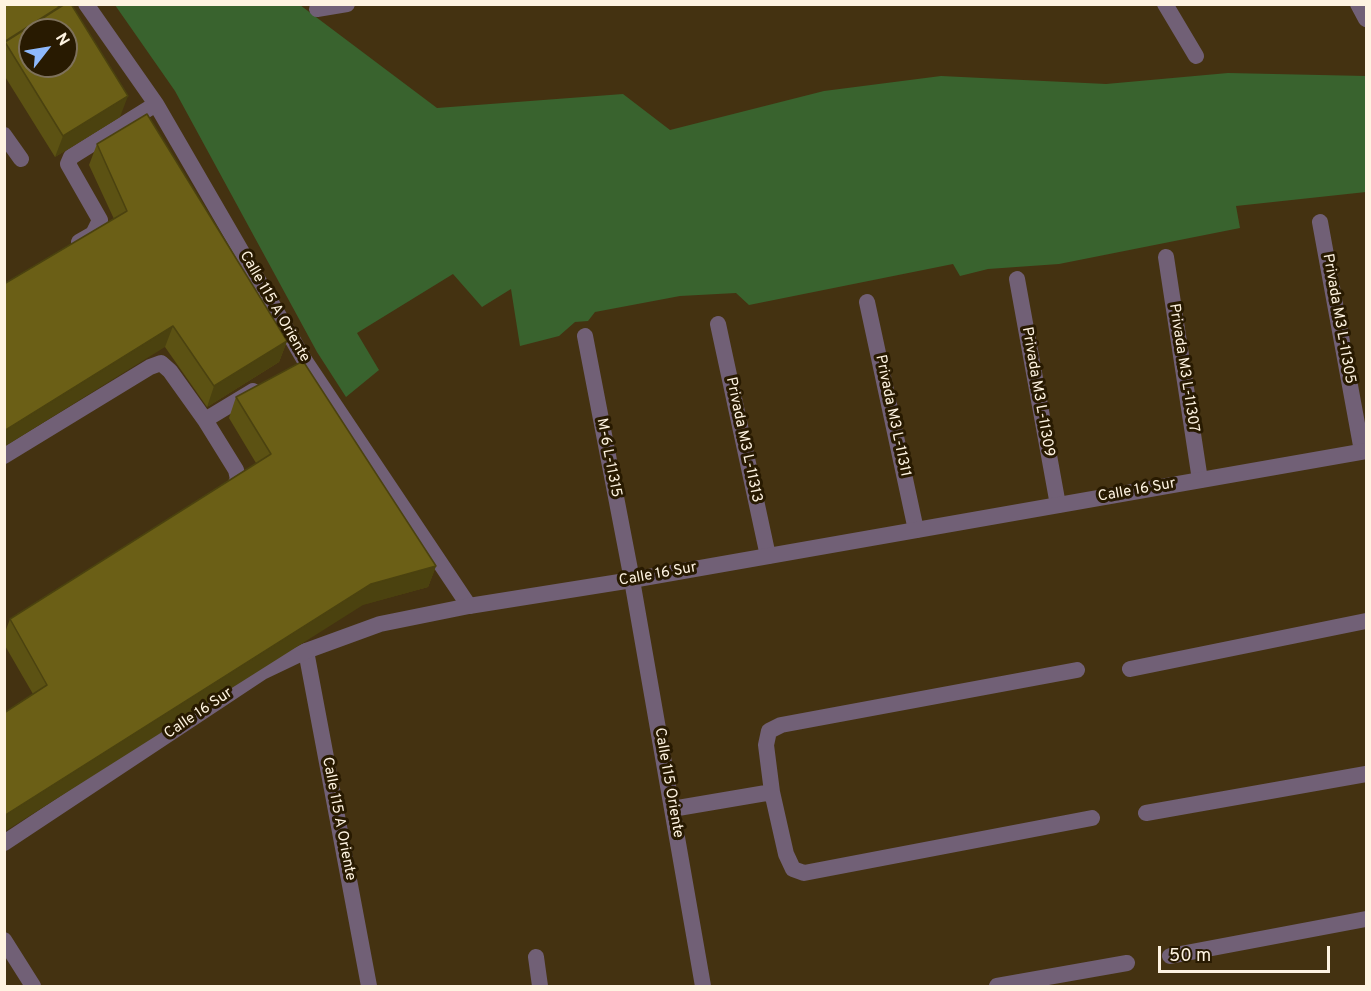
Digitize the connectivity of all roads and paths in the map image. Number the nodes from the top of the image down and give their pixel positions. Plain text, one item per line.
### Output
1 (86, 4) edge
2 (347, 4) edge
3 (1165, 4) edge
4 (1358, 4) edge
5 (317, 9) dead end
6 (1366, 19) edge
7 (1196, 56) dead end
8 (156, 104) junction
9 (4, 135) edge
10 (21, 159) dead end
11 (1320, 222) dead end
12 (64, 252) edge
13 (1166, 257) dead end
14 (1017, 279) dead end
15 (867, 302) dead end
16 (718, 324) dead end
17 (585, 336) dead end
18 (266, 383) edge
19 (205, 420) junction
20 (1364, 451) edge
21 (4, 456) edge
22 (1200, 480) junction
23 (214, 499) edge
24 (1058, 505) junction
25 (916, 530) junction
26 (768, 556) junction
27 (632, 580) junction
28 (469, 606) junction
29 (1366, 621) edge
30 (306, 651) junction
31 (1130, 669) dead end
32 (1077, 670) dead end
33 (1366, 774) edge
34 (772, 792) junction
35 (672, 808) junction
36 (1146, 813) dead end
37 (1092, 818) dead end
38 (4, 843) edge
39 (1366, 919) edge
40 (4, 940) edge
41 (1170, 956) dead end
42 (536, 957) dead end
43 (1127, 963) dead end
44 (33, 987) edge
45 (369, 987) edge
46 (540, 987) edge
47 (704, 987) edge
48 (997, 987) edge

1 - 8 street, Calle 115 A Oriente
2 - 5 street
3 - 7 street
4 - 6 street
8 - 12 street
8 - 28 street, Calle 115 A Oriente
9 - 10 street
11 - 20 street, Privada M3 L-11305
13 - 22 street, Privada M3 L-11307
14 - 24 street, Privada M3 L-11309
15 - 25 street, Privada M3 L-11311
16 - 26 street, Privada M3 L-11313
17 - 27 street, M-6 L-11315
18 - 19 street
19 - 21 street
19 - 23 street
20 - 22 street, Calle 16 Sur
22 - 24 street, Calle 16 Sur
24 - 25 street, Calle 16 Sur
25 - 26 street, Calle 16 Sur
26 - 27 street, Calle 16 Sur
27 - 28 street, Calle 16 Sur
27 - 35 street, Calle 115 Oriente
28 - 30 street, Calle 16 Sur
29 - 31 street
30 - 38 street, Calle 16 Sur
30 - 45 street, Calle 115 A Oriente
32 - 34 street
33 - 36 street
34 - 35 street
34 - 37 street
35 - 47 street, Calle 115 Oriente
39 - 41 street
40 - 44 street
42 - 46 street
43 - 48 street

